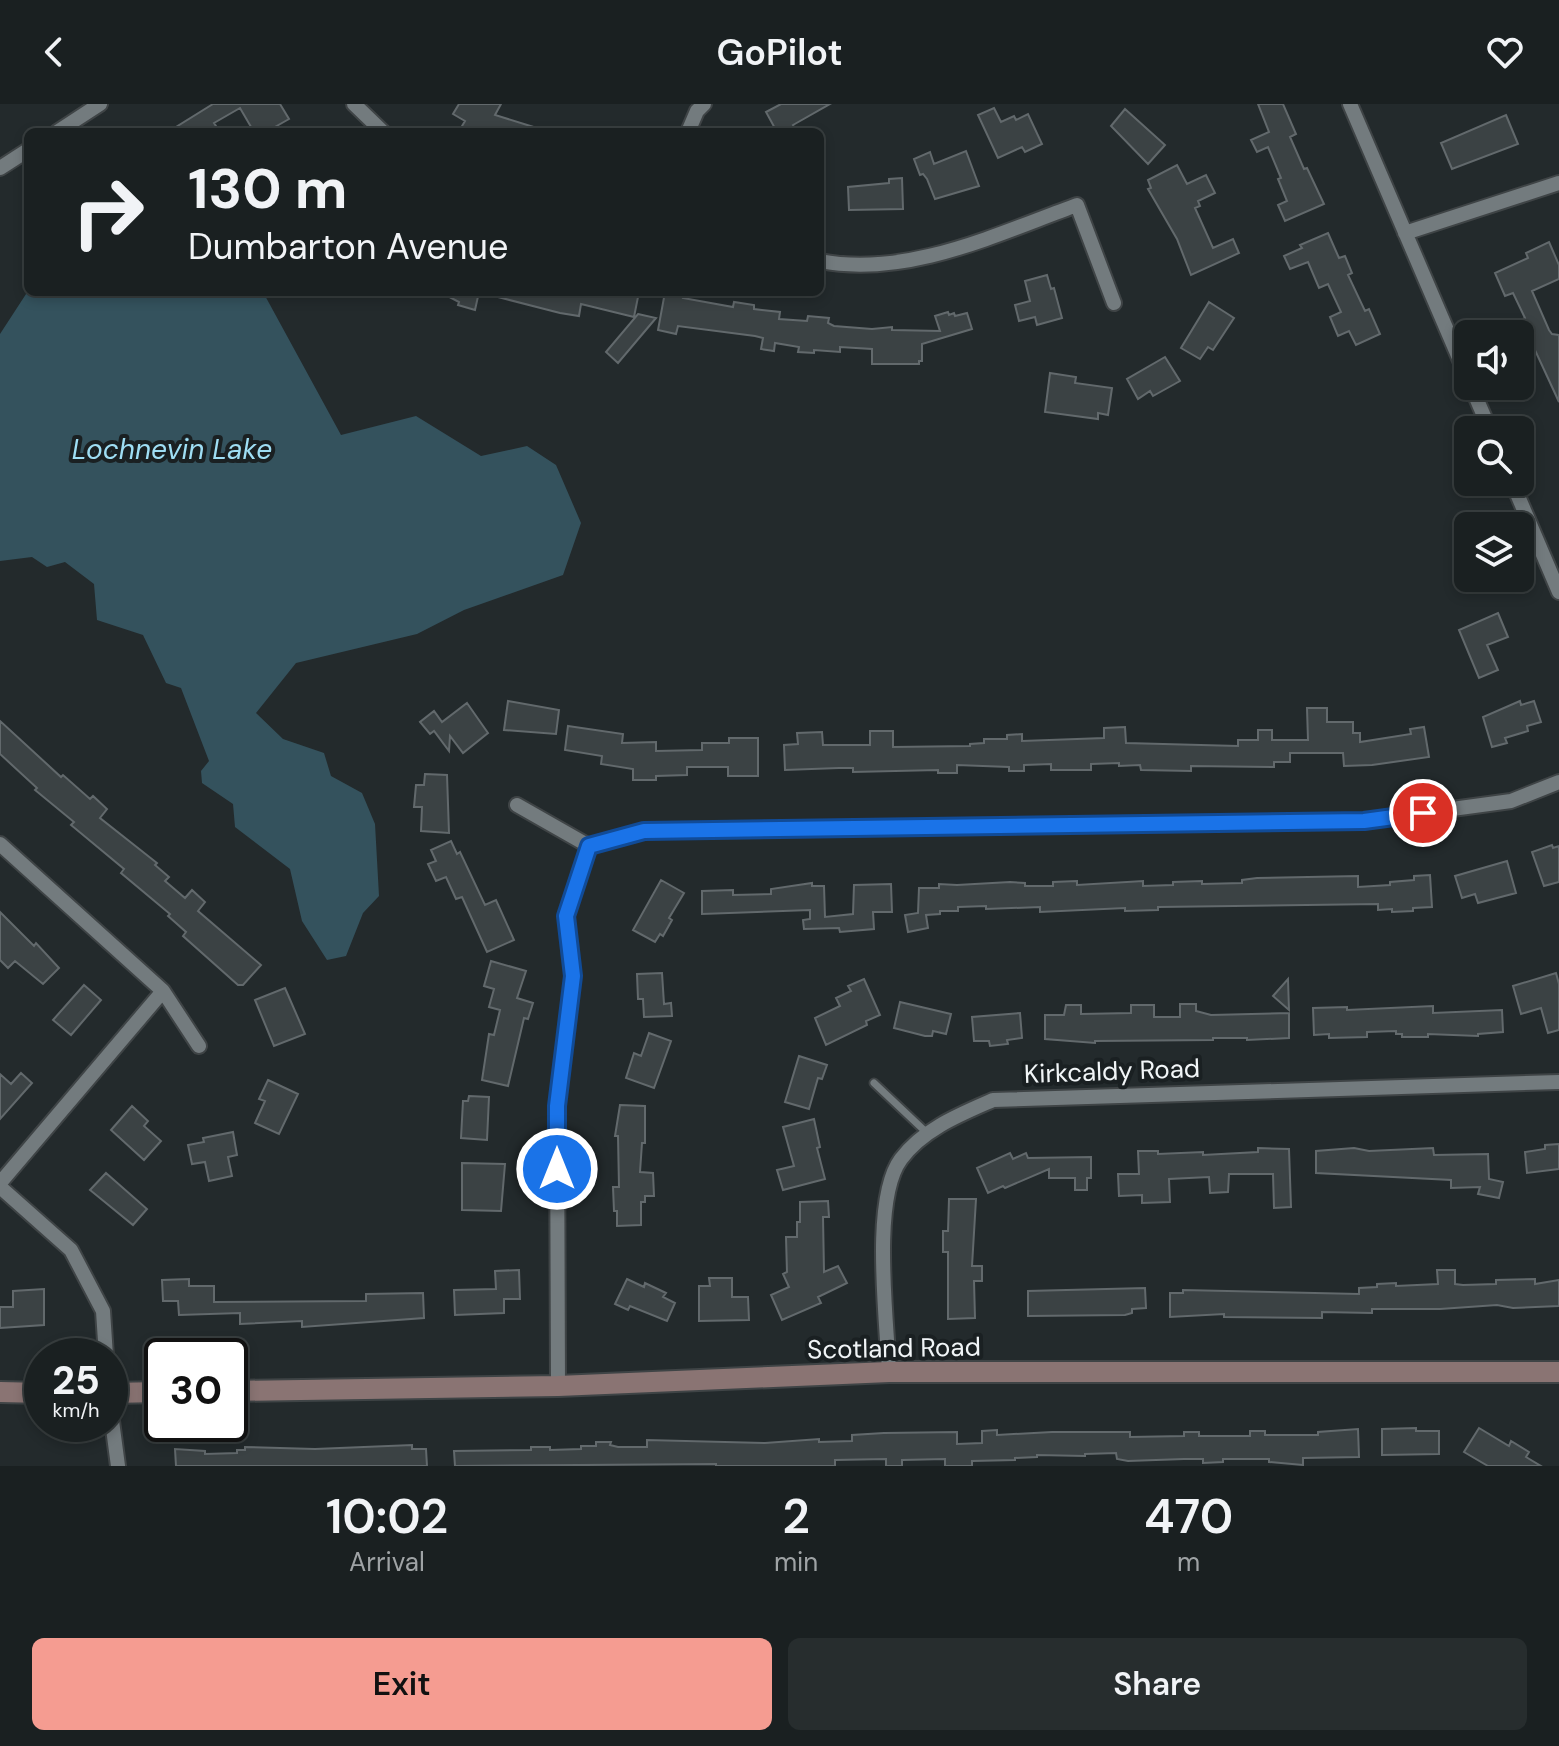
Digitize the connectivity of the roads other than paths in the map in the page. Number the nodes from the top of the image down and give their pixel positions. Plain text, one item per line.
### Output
1 (100, 104) edge
2 (354, 104) edge
3 (704, 104) edge
4 (1350, 104) edge
5 (63, 128) edge
6 (379, 128) edge
7 (690, 128) edge
8 (24, 153) edge
9 (0, 168) edge
10 (1559, 183) edge
11 (1405, 233) junction
12 (824, 262) edge
13 (1114, 303) dead end
14 (1454, 347) edge
15 (1518, 496) edge
16 (1559, 592) edge
17 (1559, 782) edge
18 (517, 805) dead end
19 (0, 844) edge
20 (589, 846) junction
21 (163, 991) junction
22 (199, 1046) dead end
23 (1559, 1082) edge
24 (874, 1083) dead end
25 (927, 1133) junction
26 (0, 1185) edge
27 (105, 1338) edge
28 (889, 1372) junction
29 (1558, 1374) edge
30 (558, 1386) junction
31 (248, 1391) edge
32 (0, 1392) edge
33 (24, 1393) edge
34 (115, 1442) edge
35 (118, 1466) edge

1 - 5 street
2 - 6 street
3 - 7 street
4 - 11 street
8 - 9 street
10 - 11 street
11 - 14 street
12 - 13 street
15 - 16 street
17 - 20 street
18 - 20 street
19 - 21 street
20 - 30 street
21 - 22 street
21 - 26 street
23 - 25 street, Kirkcaldy Road
24 - 25 lane
25 - 28 street, Kirkcaldy Road
26 - 27 street
28 - 29 street, Scotland Road
28 - 30 street, Scotland Road
30 - 31 street, Scotland Road
32 - 33 street
34 - 35 street

